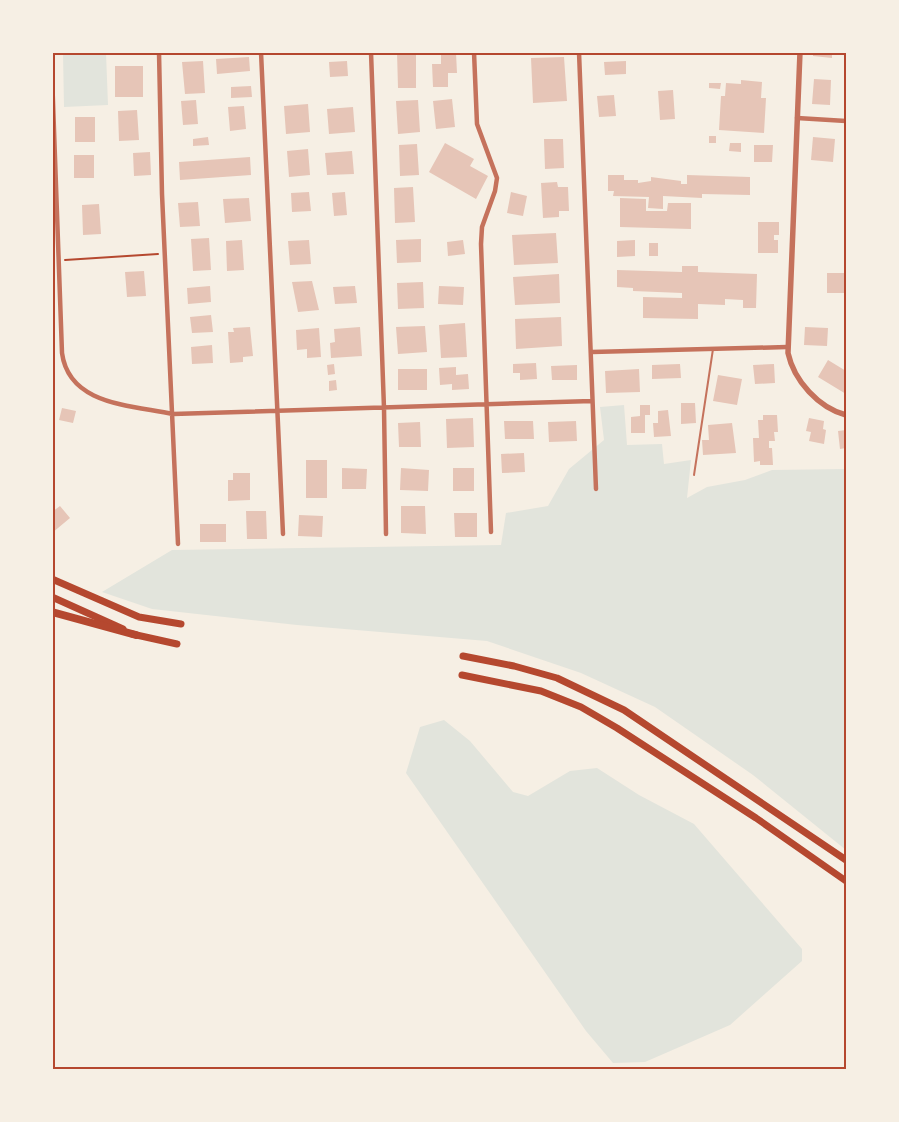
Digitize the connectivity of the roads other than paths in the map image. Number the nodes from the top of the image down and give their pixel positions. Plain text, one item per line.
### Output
1 (159, 52) edge
2 (261, 52) edge
3 (371, 52) edge
4 (474, 52) edge
5 (579, 52) edge
6 (800, 52) edge
7 (52, 74) edge
8 (797, 118) junction
9 (846, 121) edge
10 (787, 347) junction
11 (713, 349) junction
12 (592, 352) junction
13 (592, 401) junction
14 (488, 403) junction
15 (384, 408) junction
16 (278, 410) junction
17 (173, 414) junction
18 (846, 415) edge
19 (694, 475) dead end
20 (596, 489) dead end
21 (491, 532) dead end
22 (283, 534) dead end
23 (386, 534) dead end
24 (178, 544) dead end
25 (52, 579) edge
26 (52, 597) edge
27 (52, 612) edge
28 (181, 624) dead end
29 (136, 635) junction
30 (177, 644) dead end
31 (463, 656) dead end
32 (462, 675) dead end
33 (846, 860) edge
34 (846, 881) edge

1 - 17 street
2 - 16 street
3 - 15 street
4 - 14 street
5 - 12 street
6 - 8 street
7 - 17 street
8 - 9 street
8 - 10 street
10 - 11 street
10 - 18 street
11 - 12 street
11 - 19 lane
12 - 13 street
13 - 14 street
13 - 20 street
14 - 15 street
14 - 21 street
15 - 16 street
15 - 23 street
16 - 17 street
16 - 22 street
17 - 24 street
25 - 28 highway
26 - 29 highway
27 - 29 highway
29 - 30 highway
31 - 33 highway
32 - 34 highway

